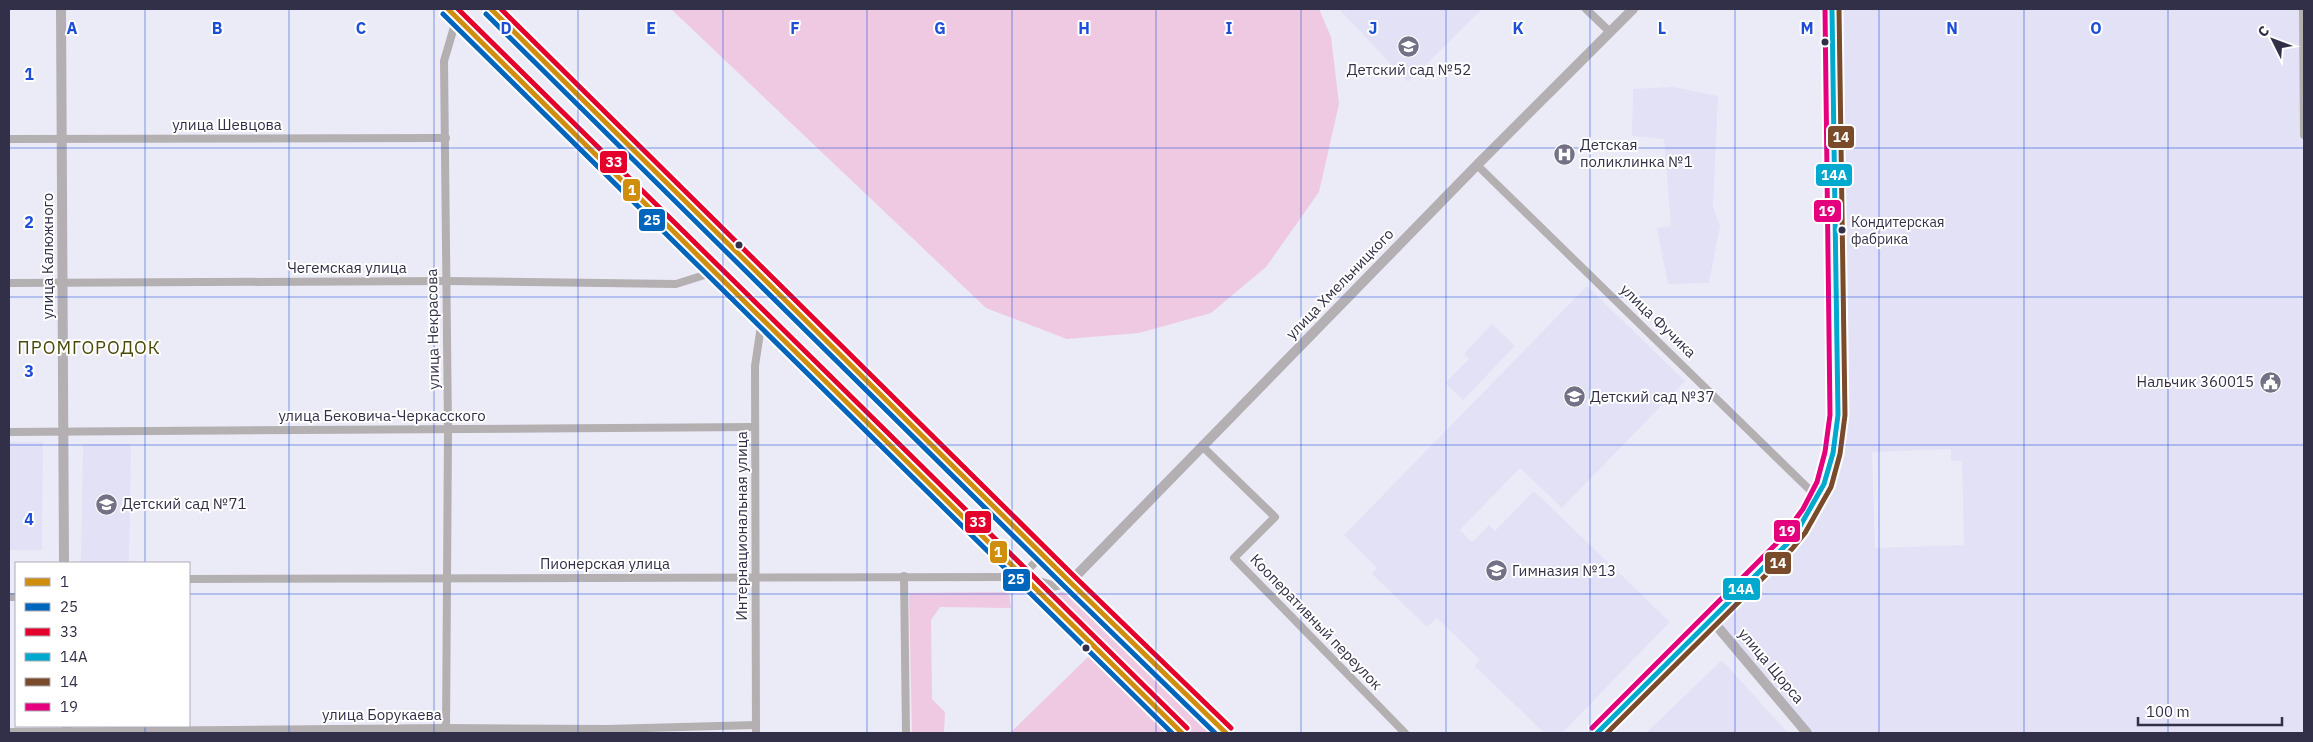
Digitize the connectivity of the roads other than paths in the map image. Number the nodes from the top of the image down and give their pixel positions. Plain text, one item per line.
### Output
1 (61, 9) edge
2 (448, 9) edge
3 (491, 9) edge
4 (1586, 9) edge
5 (1633, 9) edge
6 (1832, 9) edge
7 (2303, 9) edge
8 (457, 17) junction
9 (2304, 28) edge
10 (1610, 32) junction
11 (2304, 135) edge
12 (446, 138) junction
13 (9, 139) edge
14 (63, 139) junction
15 (1478, 164) junction
16 (714, 272) junction
17 (446, 281) junction
18 (63, 282) junction
19 (9, 283) edge
20 (762, 319) junction
21 (755, 427) junction
22 (448, 430) junction
23 (64, 431) junction
24 (9, 432) edge
25 (1203, 447) junction
26 (1818, 498) junction
27 (1042, 555) junction
28 (64, 562) edge
29 (904, 576) junction
30 (756, 577) junction
31 (1021, 577) junction
32 (190, 580) edge
33 (446, 580) junction
34 (1070, 582) junction
35 (1052, 586) junction
36 (1048, 603) junction
37 (1711, 619) junction
38 (756, 725) junction
39 (67, 730) edge
40 (446, 730) edge
41 (9, 732) edge
42 (756, 733) edge
43 (906, 733) edge
44 (1182, 733) edge
45 (1226, 733) edge
46 (1405, 733) edge
47 (1597, 733) edge
48 (1807, 733) edge

1 - 14 main road, улица Калюжного
2 - 8 main road
3 - 27 main road
4 - 10 street
5 - 10 main road, улица Хмельницкого
6 - 26 main road
7 - 9 street
8 - 12 street, улица Некрасова
8 - 16 main road
9 - 11 street
10 - 15 main road, улица Хмельницкого
12 - 14 street, улица Шевцова
12 - 17 street, улица Некрасова
13 - 14 street, улица Шевцова
14 - 18 main road, улица Калюжного
15 - 25 main road, улица Хмельницкого
15 - 26 street, улица Фучика
16 - 17 street, Чегемская улица
16 - 20 main road
17 - 18 street, Чегемская улица
17 - 22 street, улица Некрасова
18 - 19 street, Чегемская улица
18 - 23 main road, улица Калюжного
20 - 21 street, Интернациональная улица
20 - 31 main road
21 - 22 street, улица Бековича-Черкасского
21 - 30 street, Интернациональная улица
22 - 23 street, улица Бековича-Черкасского
22 - 33 street, улица Некрасова
23 - 24 street, улица Бековича-Черкасского
23 - 28 main road, улица Калюжного
25 - 34 main road, улица Хмельницкого
25 - 46 street, Кооперативный переулок
26 - 37 main road
27 - 31 street
27 - 34 main road
29 - 30 street, Пионерская улица
29 - 31 street, Пионерская улица
29 - 43 street
30 - 33 street, Пионерская улица
30 - 38 street, Интернациональная улица
31 - 35 main road
31 - 36 main road
32 - 33 street, Пионерская улица
33 - 40 street, улица Некрасова
34 - 35 main road
34 - 45 main road
35 - 36 main road
36 - 44 main road
37 - 47 main road
37 - 48 main road, улица Щорса
38 - 40 street, улица Борукаева
38 - 42 street, Интернациональная улица
39 - 40 street, улица Борукаева
39 - 41 street, улица Борукаева

